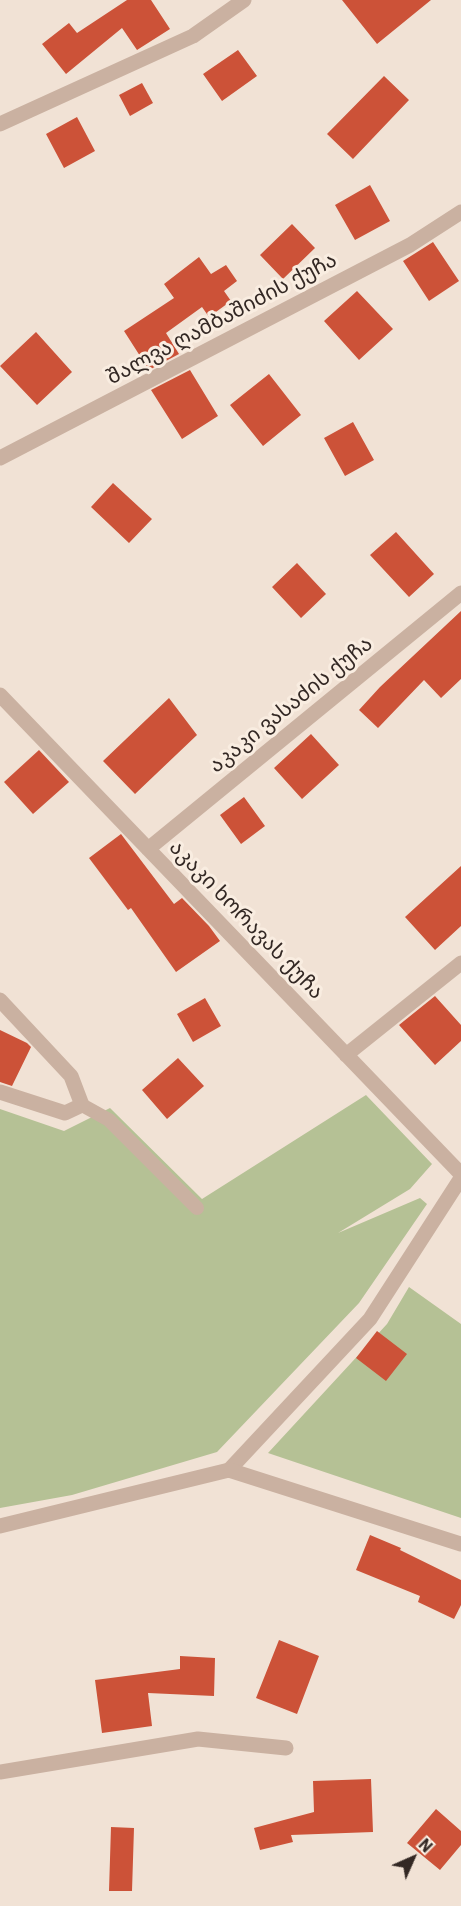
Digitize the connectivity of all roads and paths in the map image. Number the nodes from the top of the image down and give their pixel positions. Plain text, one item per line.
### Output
1 (244, 0) edge
2 (0, 124) edge
3 (461, 212) edge
4 (0, 459) edge
5 (461, 593) edge
6 (0, 695) edge
7 (148, 849) junction
8 (461, 963) edge
9 (0, 1000) edge
10 (346, 1055) junction
11 (0, 1092) edge
12 (82, 1105) junction
13 (461, 1176) edge
14 (197, 1208) dead end
15 (229, 1470) junction
16 (0, 1526) edge
17 (461, 1544) edge
18 (286, 1748) dead end
19 (0, 1772) edge

1 - 2 street
3 - 4 street, შალვა ღამბაშიძის ქუჩა
5 - 7 street, აკაკი ვასაძის ქუჩა
6 - 7 street, აკაკი ხორავას ქუჩა
7 - 10 street, აკაკი ხორავას ქუჩა
8 - 10 street
9 - 12 street
10 - 13 street, აკაკი ხორავას ქუჩა
11 - 12 street
12 - 14 lane
13 - 15 street
15 - 16 street
15 - 17 street
18 - 19 street

